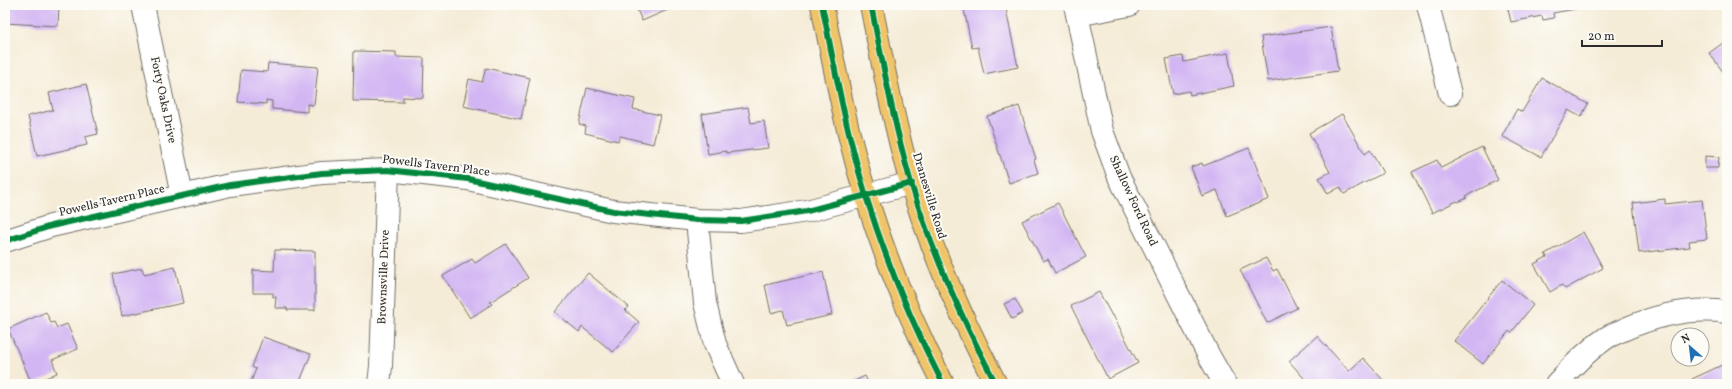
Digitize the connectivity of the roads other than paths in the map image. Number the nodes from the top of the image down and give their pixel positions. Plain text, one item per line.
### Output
1 (143, 5) edge
2 (822, 5) edge
3 (871, 5) edge
4 (1129, 5) edge
5 (1428, 5) edge
6 (1076, 10) edge
7 (1450, 94) dead end
8 (388, 170) junction
9 (912, 183) junction
10 (182, 196) junction
11 (865, 196) junction
12 (697, 220) junction
13 (5, 241) edge
14 (1727, 312) edge
15 (379, 384) edge
16 (733, 384) edge
17 (943, 384) edge
18 (996, 384) edge
19 (1225, 384) edge
20 (1556, 384) edge

1 - 10 street, Forty Oaks Drive
2 - 11 main road
3 - 9 main road, Dranesville Road
4 - 6 street
5 - 7 street
6 - 19 street, Shallow Ford Road
8 - 10 street, Powells Tavern Place
8 - 12 street, Powells Tavern Place
8 - 15 street, Brownsville Drive
9 - 11 street, Powells Tavern Place
9 - 18 main road, Dranesville Road
10 - 13 street, Powells Tavern Place
11 - 12 street, Powells Tavern Place
11 - 17 main road
12 - 16 street
14 - 20 street

